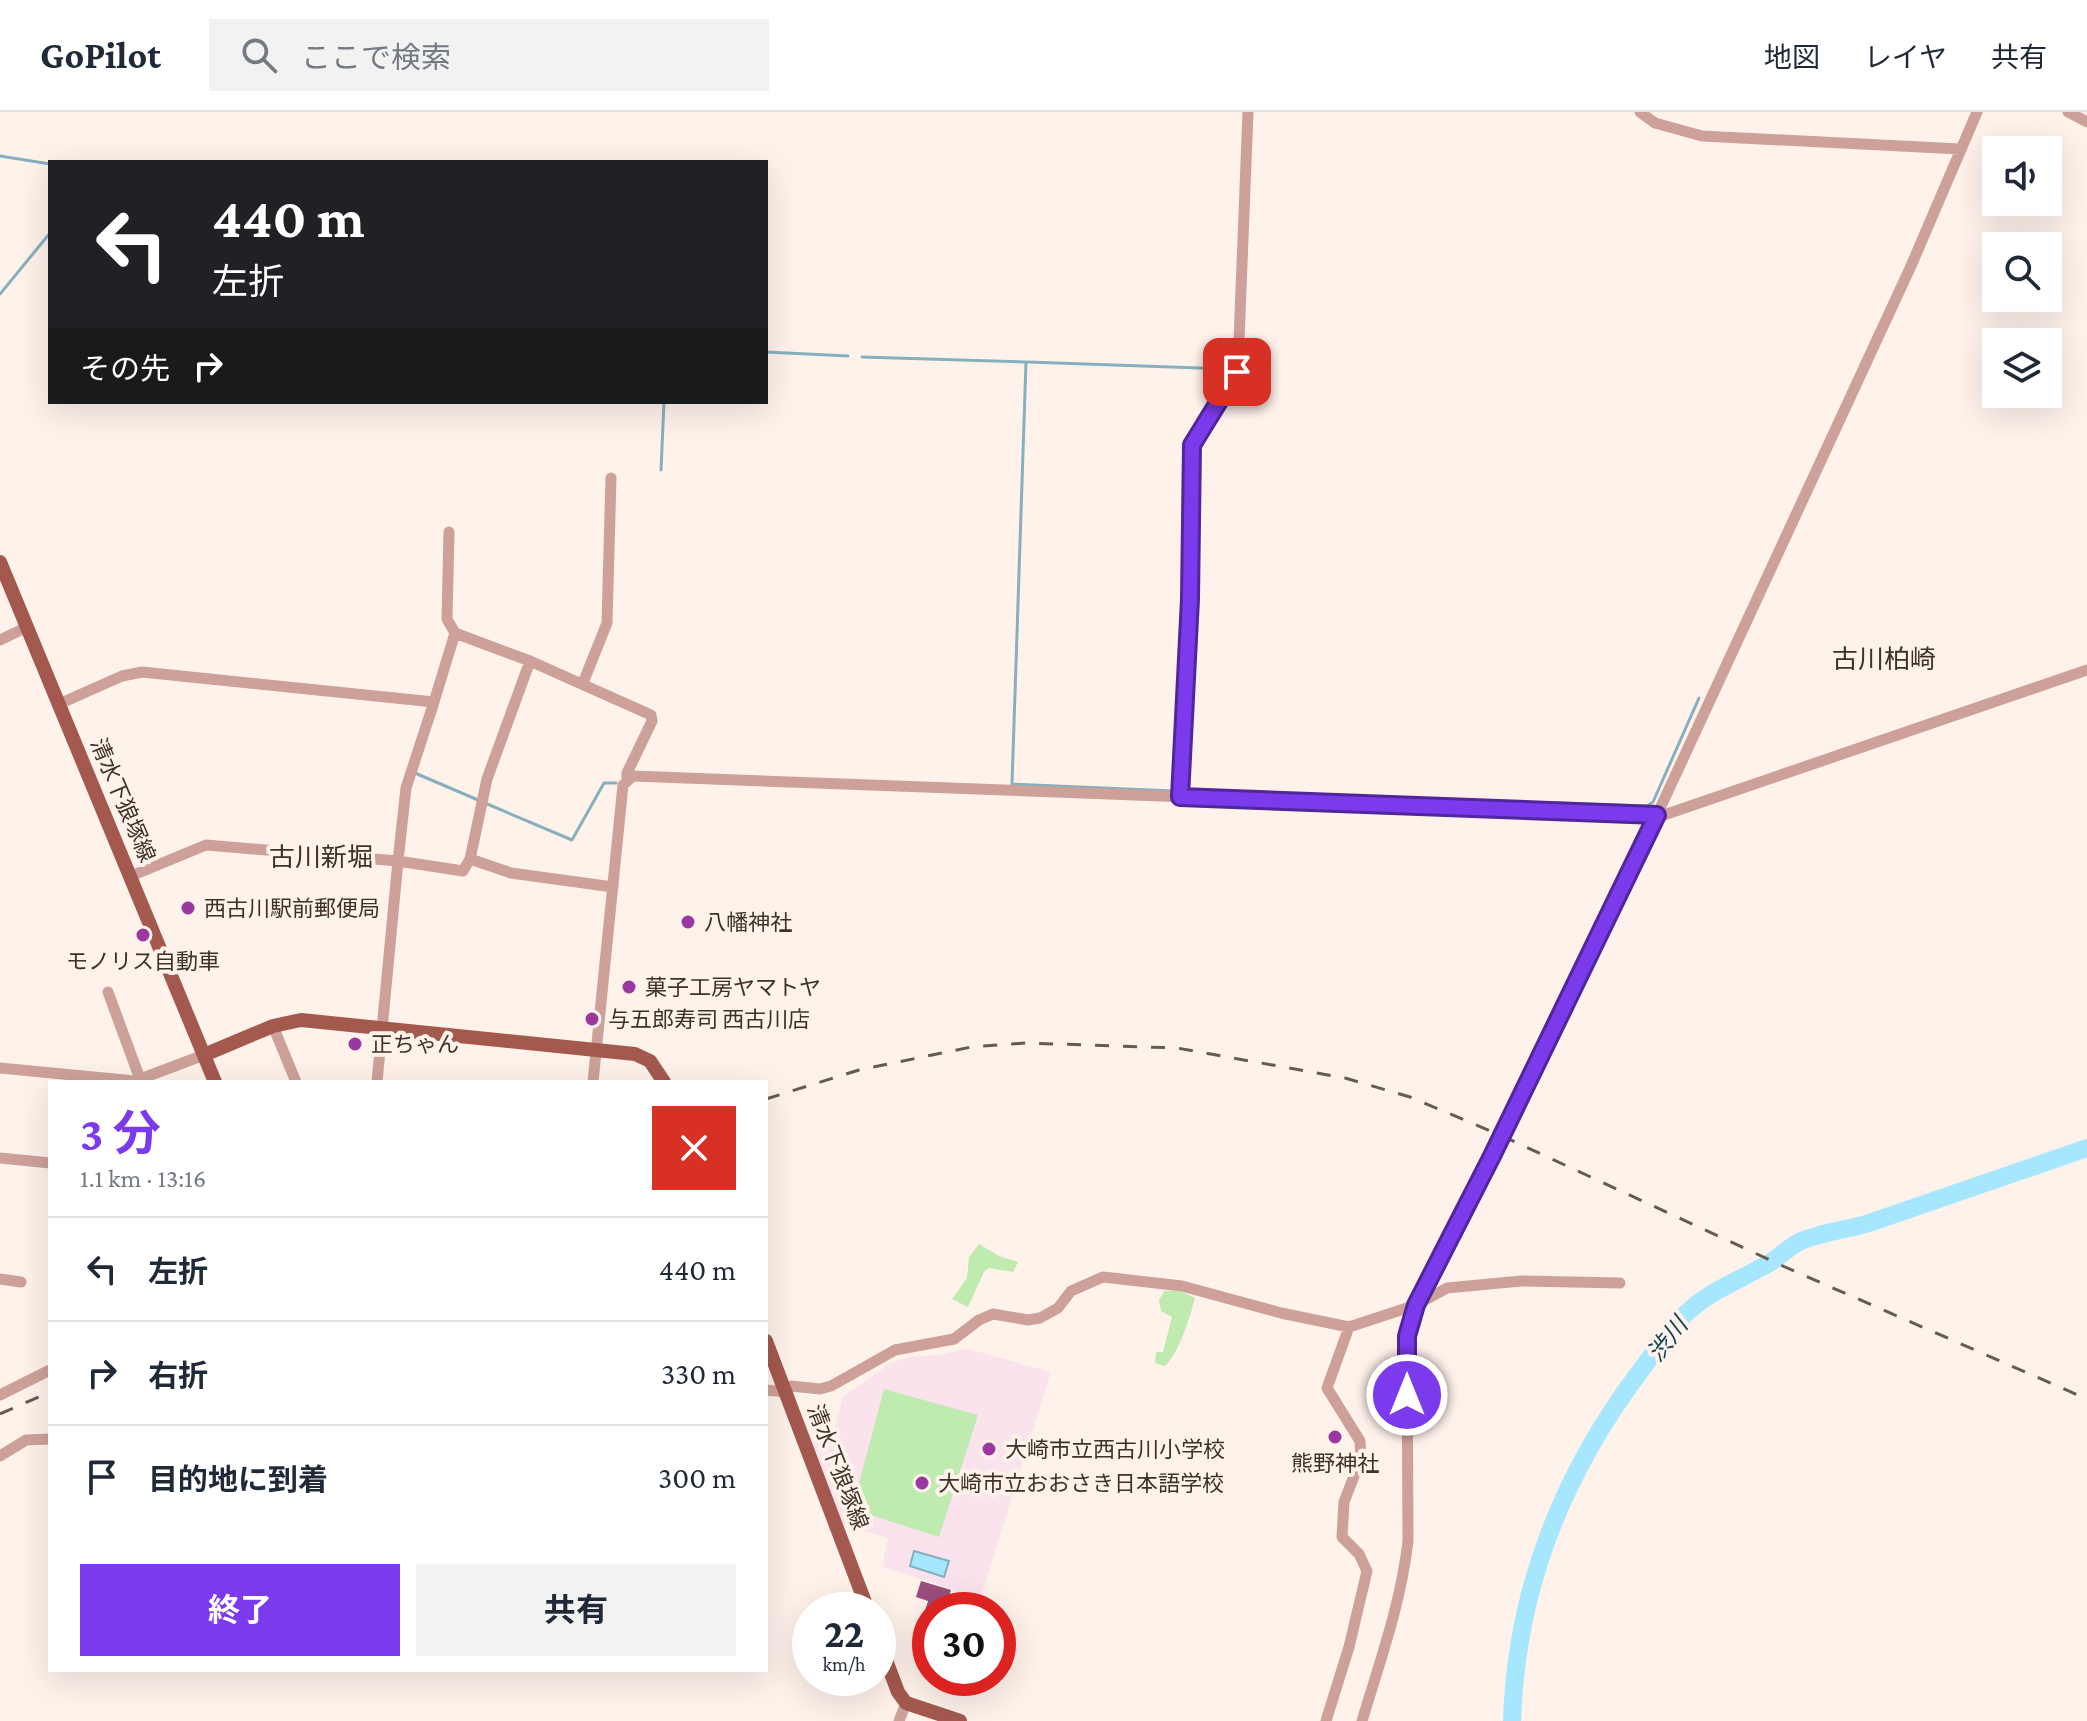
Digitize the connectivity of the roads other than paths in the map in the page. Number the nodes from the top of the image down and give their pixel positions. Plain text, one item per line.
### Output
1 (1248, 112) edge
2 (1640, 112) edge
3 (1977, 112) edge
4 (2068, 112) edge
5 (2087, 122) edge
6 (1960, 149) junction
7 (611, 478) dead end
8 (449, 532) dead end
9 (0, 562) edge
10 (27, 627) junction
11 (455, 633) junction
12 (0, 640) edge
13 (530, 661) junction
14 (2087, 670) edge
15 (583, 683) junction
16 (434, 702) junction
17 (59, 704) junction
18 (627, 780) junction
19 (1180, 797) junction
20 (1657, 815) junction
21 (470, 859) junction
22 (398, 861) junction
23 (131, 876) junction
24 (613, 887) junction
25 (108, 992) dead end
26 (273, 1026) junction
27 (382, 1029) junction
28 (598, 1049) junction
29 (204, 1055) junction
30 (0, 1068) edge
31 (126, 1080) edge
32 (137, 1080) edge
33 (140, 1080) edge
34 (214, 1080) edge
35 (295, 1080) edge
36 (377, 1080) edge
37 (593, 1080) edge
38 (663, 1080) edge
39 (0, 1158) edge
40 (48, 1163) edge
41 (0, 1279) edge
42 (21, 1282) dead end
43 (1620, 1283) dead end
44 (1416, 1305) junction
45 (1349, 1327) junction
46 (768, 1346) edge
47 (48, 1371) edge
48 (768, 1390) edge
49 (786, 1392) junction
50 (0, 1395) edge
51 (48, 1439) edge
52 (0, 1456) edge
53 (861, 1592) edge
54 (896, 1687) edge
55 (906, 1703) junction
56 (899, 1721) edge
57 (960, 1721) edge
58 (1326, 1721) edge
59 (1362, 1721) edge

1 - 19 street
2 - 6 street
3 - 6 street
4 - 5 street
6 - 20 street
7 - 15 street
8 - 11 street
9 - 10 main road, 清水下狼塚線
10 - 12 street
10 - 17 main road, 清水下狼塚線
11 - 13 street
11 - 16 street
13 - 15 street
13 - 21 street
14 - 20 street
15 - 18 street
16 - 17 street
16 - 22 street
17 - 23 main road, 清水下狼塚線
18 - 19 street
18 - 24 street
19 - 20 street
20 - 44 street
21 - 22 street
21 - 24 street
22 - 23 street
22 - 27 street
23 - 29 main road, 清水下狼塚線
24 - 28 street
25 - 32 street
26 - 27 main road
26 - 29 main road
26 - 35 street
27 - 28 main road
27 - 36 street
28 - 37 street
28 - 38 main road
29 - 33 street
29 - 34 main road, 清水下狼塚線
30 - 31 street
39 - 40 street
41 - 42 street
43 - 44 street
44 - 45 street
44 - 59 street
45 - 49 street
45 - 58 street
46 - 49 main road, 清水下狼塚線
47 - 50 street
48 - 49 street
49 - 53 main road, 清水下狼塚線
51 - 52 street
54 - 55 main road
55 - 56 street
55 - 57 main road

